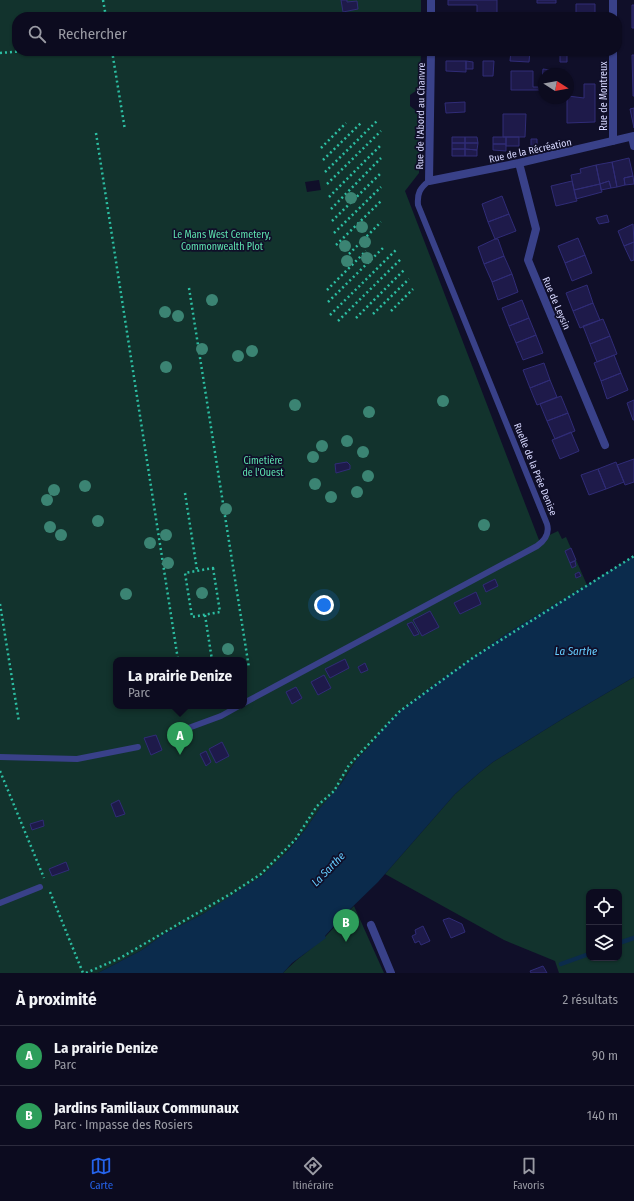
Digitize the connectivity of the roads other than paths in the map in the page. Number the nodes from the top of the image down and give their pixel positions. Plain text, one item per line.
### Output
1 (431, 0) edge
2 (613, 0) edge
3 (431, 12) edge
4 (613, 12) edge
5 (431, 56) edge
6 (613, 56) edge
7 (633, 137) edge
8 (613, 141) junction
9 (634, 146) edge
10 (519, 164) junction
11 (429, 180) junction
12 (606, 445) dead end
13 (247, 701) edge
14 (234, 709) edge
15 (183, 730) dead end
16 (138, 747) dead end
17 (0, 757) edge
18 (40, 887) dead end
19 (0, 903) edge
20 (371, 925) dead end
21 (391, 973) edge

1 - 3 street
2 - 4 street
5 - 11 street, Rue de l'Abord au Chanvre
6 - 8 street, Rue de Montreux
7 - 8 street, Rue de la Récréation
7 - 9 street
8 - 10 street, Rue de la Récréation
10 - 11 street, Rue de la Récréation
10 - 12 street, Rue de Leysin
11 - 13 lane, Ruelle de la Prée Denise
14 - 15 lane
16 - 17 lane
18 - 19 lane
20 - 21 street

